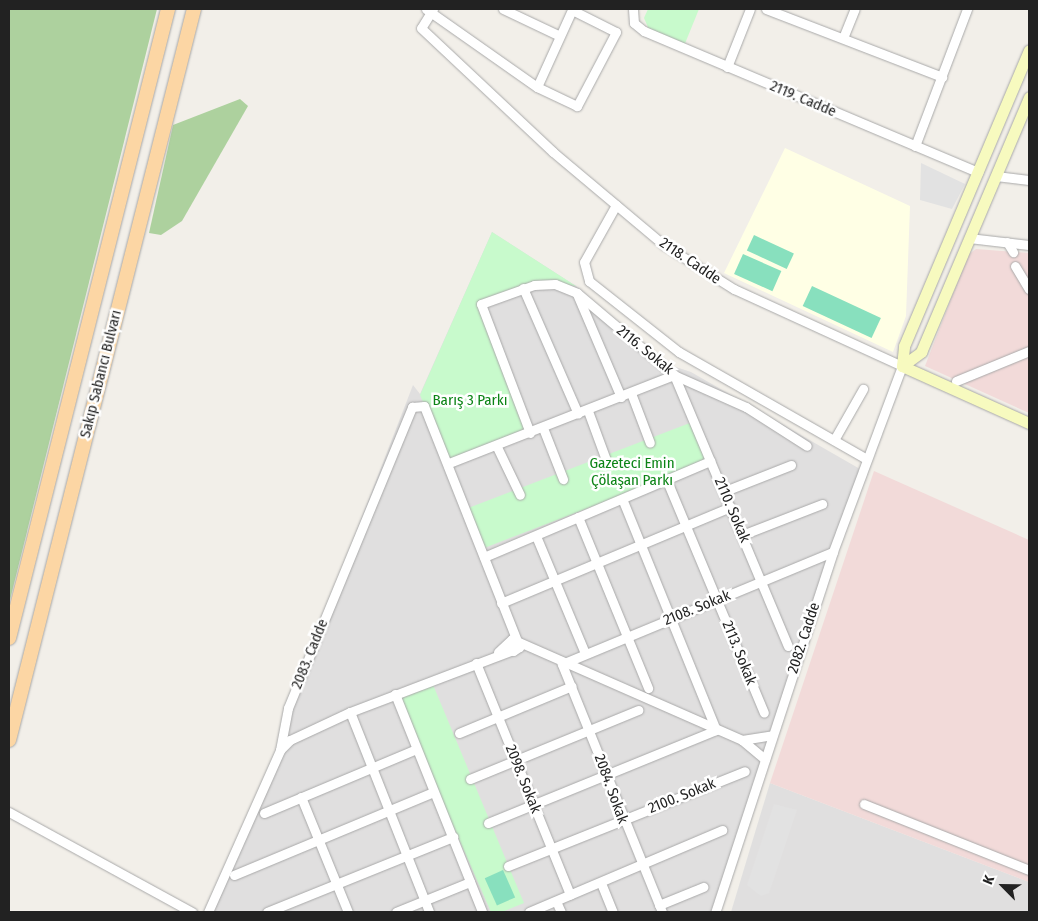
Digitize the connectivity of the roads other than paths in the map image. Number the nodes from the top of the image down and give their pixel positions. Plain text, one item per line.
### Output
1 (168, 9) edge
2 (194, 9) edge
3 (503, 9) edge
4 (633, 9) edge
5 (750, 9) edge
6 (766, 9) edge
7 (855, 9) edge
8 (967, 9) edge
9 (430, 10) edge
10 (570, 10) edge
11 (558, 35) junction
12 (843, 38) junction
13 (1029, 50) edge
14 (727, 67) junction
15 (942, 77) junction
16 (537, 87) junction
17 (1029, 97) edge
18 (915, 146) junction
19 (978, 172) junction
20 (996, 176) junction
21 (1029, 180) edge
22 (616, 205) junction
23 (950, 236) junction
24 (969, 238) junction
25 (1007, 242) junction
26 (1029, 245) edge
27 (1013, 252) dead end
28 (1016, 266) dead end
29 (523, 288) junction
30 (1029, 289) edge
31 (576, 293) junction
32 (1029, 351) edge
33 (902, 366) junction
34 (674, 375) junction
35 (956, 382) dead end
36 (863, 389) dead end
37 (631, 393) junction
38 (621, 397) junction
39 (588, 411) junction
40 (578, 414) junction
41 (1029, 423) edge
42 (543, 428) junction
43 (530, 433) junction
44 (834, 440) junction
45 (650, 443) dead end
46 (807, 446) dead end
47 (497, 447) junction
48 (865, 458) junction
49 (606, 460) dead end
50 (710, 461) junction
51 (449, 462) junction
52 (790, 465) dead end
53 (563, 479) dead end
54 (666, 481) junction
55 (724, 491) junction
56 (520, 495) dead end
57 (622, 499) junction
58 (822, 504) dead end
59 (731, 508) junction
60 (578, 517) junction
61 (686, 527) junction
62 (742, 534) junction
63 (536, 536) junction
64 (641, 546) junction
65 (833, 552) junction
66 (484, 557) junction
67 (598, 564) junction
68 (555, 580) junction
69 (761, 582) junction
70 (717, 600) junction
71 (501, 603) junction
72 (671, 619) junction
73 (628, 636) junction
74 (9, 638) edge
75 (513, 645) junction
76 (788, 646) dead end
77 (585, 653) junction
78 (476, 662) junction
79 (562, 664) junction
80 (572, 686) junction
81 (648, 688) dead end
82 (395, 694) junction
83 (638, 710) dead end
84 (350, 712) junction
85 (764, 713) dead end
86 (498, 715) junction
87 (589, 730) junction
88 (716, 730) junction
89 (459, 733) dead end
90 (773, 735) junction
91 (9, 740) edge
92 (742, 740) junction
93 (416, 749) junction
94 (280, 750) junction
95 (765, 759) junction
96 (516, 761) junction
97 (369, 768) junction
98 (745, 771) dead end
99 (607, 776) junction
100 (470, 779) dead end
101 (433, 792) junction
102 (302, 797) junction
103 (864, 804) dead end
104 (534, 806) junction
105 (9, 812) edge
106 (386, 812) junction
107 (264, 813) dead end
108 (622, 820) junction
109 (488, 823) dead end
110 (722, 830) dead end
111 (453, 837) junction
112 (318, 839) junction
113 (552, 850) junction
114 (407, 858) junction
115 (640, 865) junction
116 (508, 866) dead end
117 (1029, 870) edge
118 (234, 875) dead end
119 (470, 882) junction
120 (336, 883) junction
121 (601, 883) junction
122 (703, 887) dead end
123 (570, 895) junction
124 (425, 901) junction
125 (556, 902) junction
126 (660, 909) edge
127 (192, 912) edge
128 (208, 912) edge
129 (267, 912) edge
130 (348, 912) edge
131 (396, 912) edge
132 (429, 912) edge
133 (482, 912) edge
134 (529, 912) edge
135 (561, 912) edge
136 (613, 912) edge
137 (714, 912) edge

1 - 74 main road, Sakıp Sabancı Bulvarı
2 - 91 main road, Sakıp Sabancı Bulvarı
3 - 11 street
4 - 14 street, 2119. Cadde
5 - 14 street
6 - 12 street
7 - 12 street
8 - 15 street
9 - 16 street
9 - 22 street, 2118. Cadde
10 - 11 street
10 - 16 street
11 - 16 street
12 - 15 street
13 - 19 street
14 - 18 street, 2119. Cadde
15 - 18 street
17 - 20 street
18 - 19 street, 2119. Cadde
19 - 20 street
19 - 23 street
20 - 21 street
20 - 24 street
22 - 33 street, 2118. Cadde
22 - 44 street
23 - 24 street
23 - 33 street
24 - 25 street
24 - 33 street
25 - 26 street
25 - 27 street
28 - 30 street
29 - 31 street, 2116. Sokak
29 - 40 street
29 - 43 street, 2116. Sokak
31 - 34 street, 2116. Sokak
31 - 38 street
32 - 35 street
33 - 41 street, 2118. Cadde
33 - 48 street, 2082. Cadde
34 - 37 street
34 - 46 street, 2116. Sokak
34 - 50 street, 2110. Sokak
36 - 44 street
37 - 38 street
37 - 45 street
38 - 39 street
39 - 40 street
39 - 49 street
40 - 42 street
42 - 43 street
42 - 53 street
43 - 47 street
44 - 48 street
47 - 51 street
47 - 56 street
48 - 65 street, 2082. Cadde
50 - 54 street
50 - 55 street, 2110. Sokak
51 - 66 street
51 - 94 street, 2083. Cadde
52 - 55 street
54 - 57 street
54 - 61 street, 2113. Sokak
55 - 59 street, 2110. Sokak
57 - 60 street
57 - 64 street
58 - 62 street
59 - 61 street
59 - 62 street, 2110. Sokak
60 - 63 street
60 - 67 street
61 - 64 street
61 - 70 street, 2113. Sokak
62 - 69 street, 2110. Sokak
63 - 66 street
63 - 68 street
64 - 67 street
64 - 72 street
65 - 69 street, 2108. Sokak
65 - 90 street, 2082. Cadde
66 - 71 street
67 - 68 street
67 - 73 street
68 - 71 street
68 - 77 street
69 - 70 street, 2108. Sokak
69 - 76 street, 2110. Sokak
70 - 72 street, 2108. Sokak
70 - 85 street, 2113. Sokak
71 - 75 street
72 - 73 street, 2108. Sokak
72 - 88 street
73 - 77 street, 2108. Sokak
73 - 81 street
75 - 78 street
75 - 79 street
77 - 79 street, 2108. Sokak
78 - 82 street
78 - 86 street, 2098. Sokak
79 - 80 street, 2084. Sokak
79 - 88 street
80 - 86 street
80 - 87 street, 2084. Sokak
82 - 84 street
82 - 93 street
83 - 87 street
84 - 94 street
84 - 97 street
86 - 89 street
86 - 96 street, 2098. Sokak
87 - 96 street
87 - 99 street, 2084. Sokak
88 - 92 street
88 - 99 street
90 - 92 street
90 - 95 street, 2082. Cadde
92 - 95 street
93 - 97 street
93 - 101 street
94 - 128 street, 2083. Cadde
95 - 137 street, 2082. Cadde
96 - 100 street
96 - 104 street, 2098. Sokak
97 - 102 street
97 - 106 street
98 - 108 street, 2100. Sokak
99 - 104 street
99 - 108 street, 2084. Sokak
101 - 106 street
101 - 111 street
102 - 107 street
102 - 112 street
103 - 117 street
104 - 109 street
104 - 113 street, 2098. Sokak
105 - 127 street
106 - 112 street
106 - 114 street
108 - 113 street, 2100. Sokak
108 - 115 street, 2084. Sokak
110 - 115 street
111 - 114 street
111 - 119 street
112 - 118 street
112 - 120 street
113 - 116 street, 2100. Sokak
113 - 123 street, 2098. Sokak
114 - 120 street
114 - 124 street
115 - 121 street
115 - 126 street, 2084. Sokak
119 - 124 street
119 - 133 street
120 - 129 street
120 - 130 street
121 - 123 street
121 - 136 street
122 - 126 street
123 - 125 street
124 - 131 street
124 - 132 street
125 - 134 street
125 - 135 street

